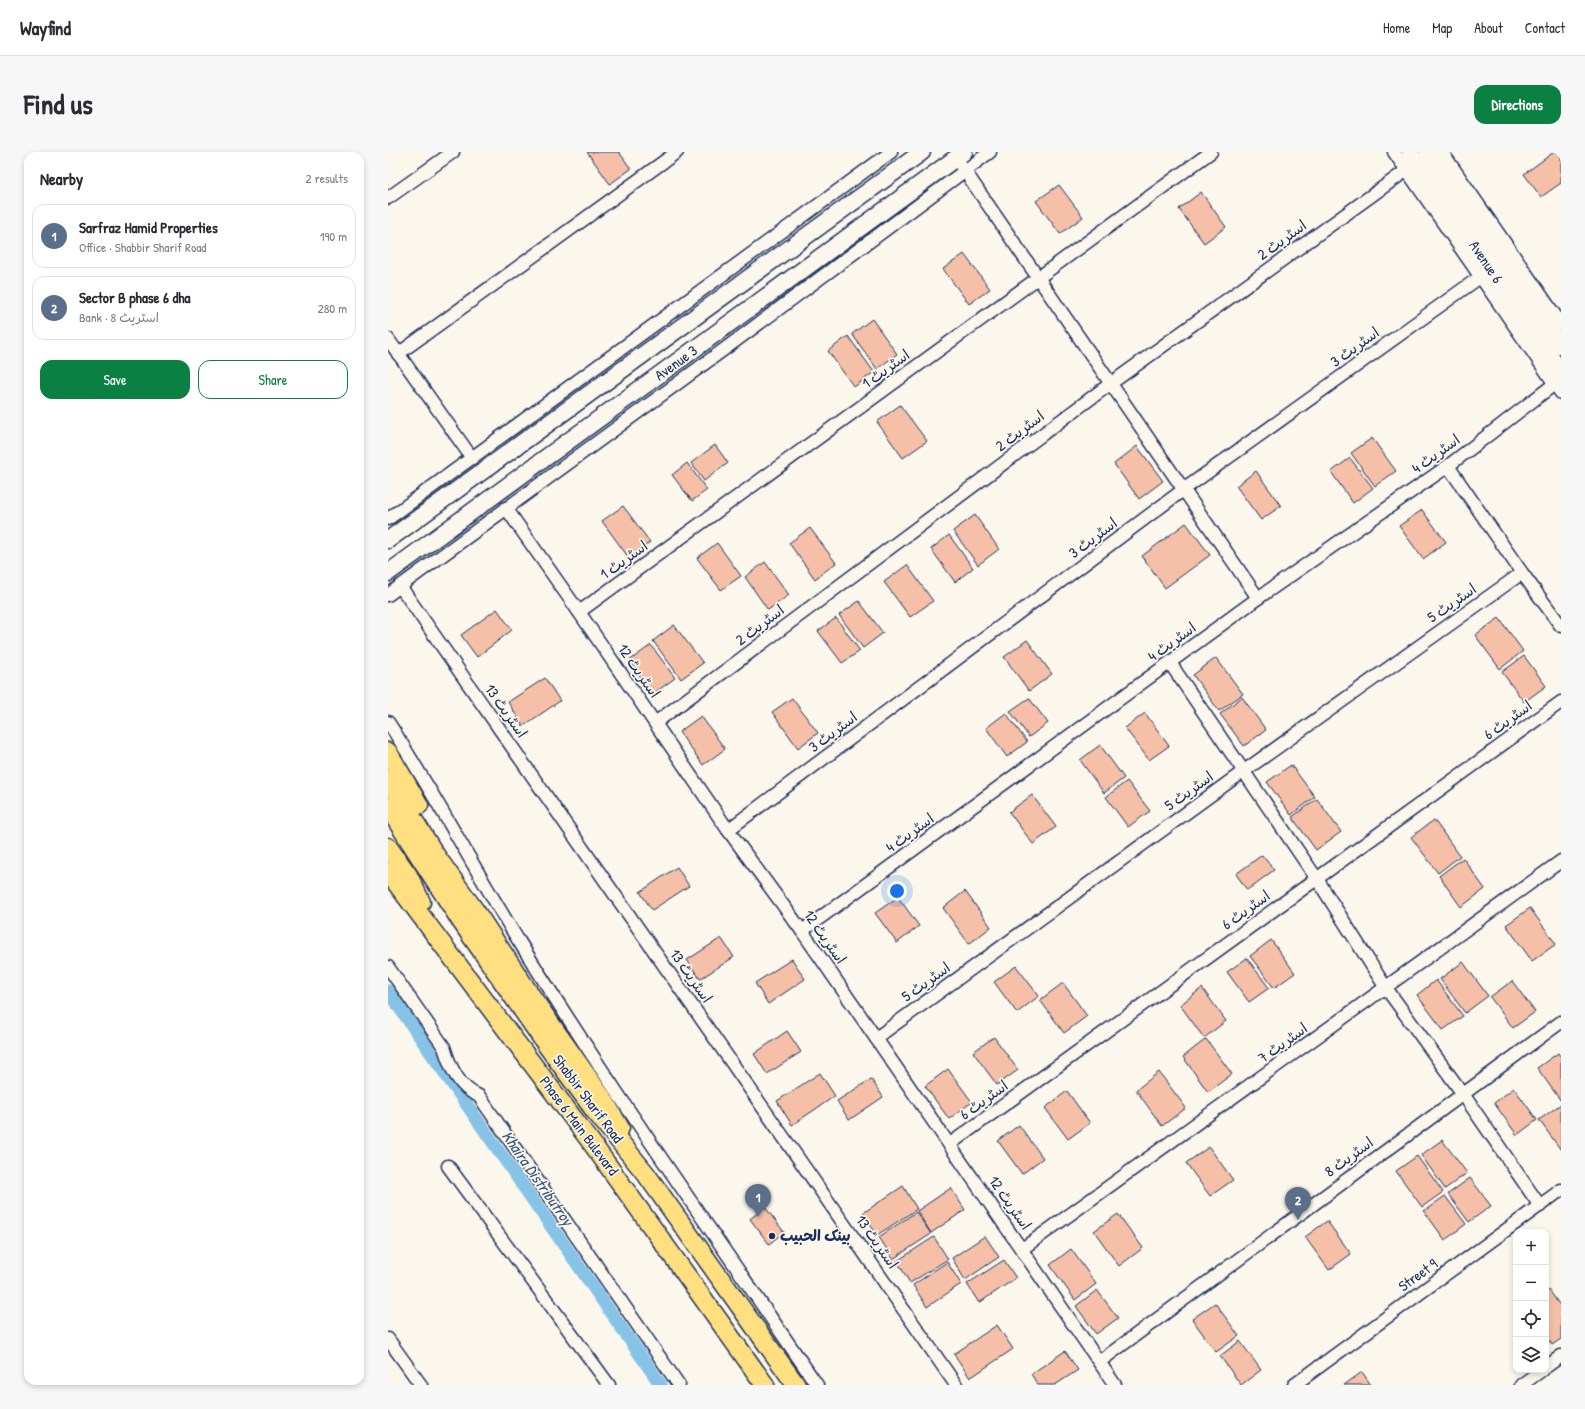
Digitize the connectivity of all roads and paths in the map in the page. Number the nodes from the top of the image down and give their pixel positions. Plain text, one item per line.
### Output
1 (453, 152) edge
2 (677, 152) edge
3 (891, 152) edge
4 (922, 152) edge
5 (990, 152) edge
6 (1211, 152) edge
7 (1394, 152) edge
8 (1410, 152) edge
9 (1428, 152) edge
10 (1442, 152) edge
11 (961, 160) edge
12 (1407, 170) junction
13 (388, 198) edge
14 (1480, 277) junction
15 (1038, 279) junction
16 (1561, 324) edge
17 (388, 339) edge
18 (1561, 346) edge
19 (398, 354) junction
20 (1559, 382) edge
21 (1110, 384) junction
22 (472, 458) junction
23 (1448, 466) junction
24 (1183, 490) junction
25 (506, 508) junction
26 (402, 510) junction
27 (388, 519) edge
28 (413, 523) junction
29 (388, 540) edge
30 (430, 541) junction
31 (440, 556) junction
32 (388, 573) edge
33 (1522, 573) junction
34 (400, 586) junction
35 (388, 595) edge
36 (1258, 598) junction
37 (579, 612) junction
38 (1561, 626) edge
39 (1170, 663) junction
40 (1561, 702) edge
41 (388, 722) edge
42 (655, 723) junction
43 (388, 752) edge
44 (1244, 771) junction
45 (388, 779) edge
46 (388, 807) edge
47 (728, 830) junction
48 (388, 847) edge
49 (1561, 861) edge
50 (388, 872) edge
51 (1317, 879) junction
52 (476, 912) junction
53 (802, 931) junction
54 (436, 935) junction
55 (388, 967) edge
56 (1386, 988) junction
57 (1561, 1022) edge
58 (876, 1038) junction
59 (1463, 1094) junction
60 (950, 1144) junction
61 (448, 1166) dead end
62 (646, 1174) junction
63 (1561, 1190) edge
64 (1540, 1206) junction
65 (1022, 1250) junction
66 (388, 1339) edge
67 (1561, 1356) edge
68 (1099, 1362) junction
69 (1549, 1365) edge
70 (1538, 1373) edge
71 (421, 1385) edge
72 (609, 1385) edge
73 (678, 1385) edge
74 (765, 1385) edge
75 (796, 1385) edge
76 (817, 1385) edge
77 (956, 1385) edge
78 (1115, 1385) edge
79 (1294, 1385) edge
80 (1521, 1385) edge

1 - 13 street
2 - 19 street
3 - 22 street
4 - 28 main road, Avenue 3
5 - 11 street
6 - 15 street, اسٹریٹ 1
7 - 12 street
8 - 20 main road, Avenue 6
9 - 18 main road, Avenue 6
10 - 16 street
11 - 15 street
11 - 25 street
11 - 30 main road, Avenue 3
12 - 14 street
12 - 21 street, اسٹریٹ 2
14 - 20 street
14 - 24 street, اسٹریٹ 3
15 - 21 street
15 - 37 street, اسٹریٹ 1
17 - 19 street
19 - 22 street
20 - 23 street, اسٹریٹ 4
21 - 24 street
21 - 42 street, اسٹریٹ 2
22 - 26 street
23 - 33 street
23 - 36 street, اسٹریٹ 4
24 - 36 street
24 - 47 street, اسٹریٹ 3
25 - 31 street
25 - 37 street, اسٹریٹ 12
26 - 27 street
26 - 28 street
28 - 29 main road, Avenue 3
30 - 31 street
30 - 32 main road, Avenue 3
31 - 34 street
33 - 38 street
33 - 44 street, اسٹریٹ 5
34 - 35 street
34 - 77 street, اسٹریٹ 13
36 - 39 street, اسٹریٹ 4
37 - 42 street, اسٹریٹ 12
39 - 44 street
39 - 53 street, اسٹریٹ 4
40 - 51 street, اسٹریٹ 6
41 - 76 street
42 - 47 street, اسٹریٹ 12
43 - 52 main road
44 - 51 street
44 - 58 street, اسٹریٹ 5
45 - 52 main road
46 - 62 main road, Shabbir Sharif Road
47 - 53 street, اسٹریٹ 12
48 - 54 main road
49 - 56 street, اسٹریٹ 7
50 - 54 main road, Phase 6 Main Bulevard
51 - 56 street
51 - 60 street, اسٹریٹ 6
52 - 62 main road
53 - 58 street, اسٹریٹ 12
54 - 74 main road, Phase 6 Main Bulevard
55 - 73 street
56 - 59 street
56 - 65 street, اسٹریٹ 7
57 - 59 street, اسٹریٹ 8
58 - 60 street, اسٹریٹ 12
59 - 64 street
59 - 68 street, اسٹریٹ 8
60 - 65 street, اسٹریٹ 12
61 - 72 street
62 - 75 main road, Shabbir Sharif Road
63 - 64 street, Street 9
64 - 79 street, Street 9
65 - 68 street, اسٹریٹ 12
66 - 71 street
67 - 69 street
68 - 78 street, اسٹریٹ 12
70 - 80 street

